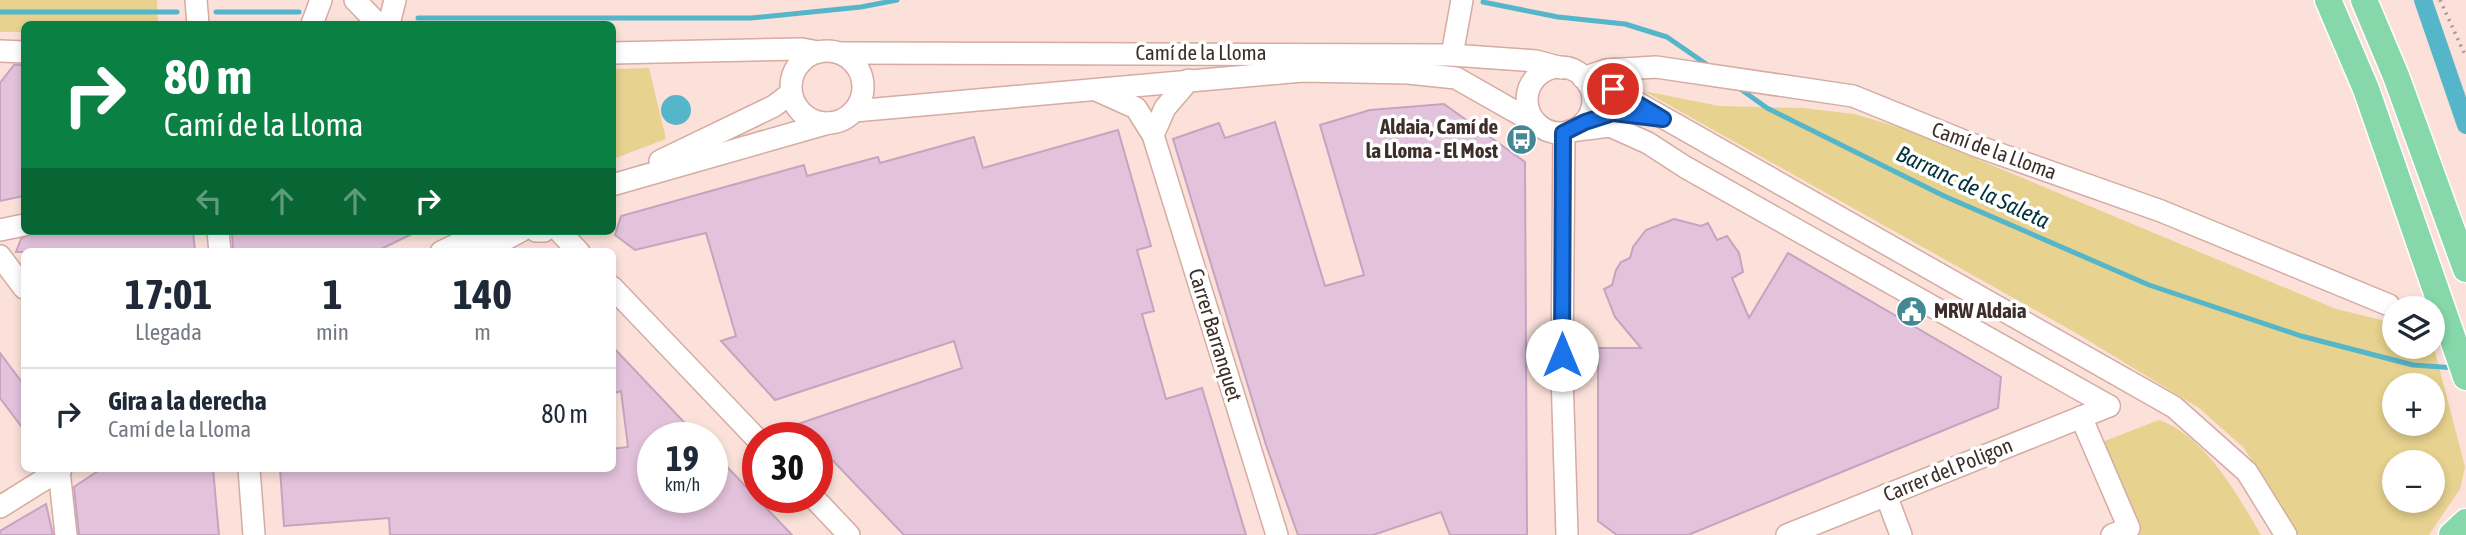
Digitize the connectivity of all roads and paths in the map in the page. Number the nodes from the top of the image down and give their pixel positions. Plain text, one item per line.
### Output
1 (321, 0) edge
2 (355, 0) edge
3 (395, 0) edge
4 (2328, 0) edge
5 (2364, 0) edge
6 (2441, 0) edge
7 (1464, 1) edge
8 (313, 21) edge
9 (375, 21) edge
10 (390, 21) edge
11 (818, 52) junction
12 (616, 53) edge
13 (667, 53) junction
14 (839, 53) junction
15 (1452, 55) junction
16 (2466, 57) edge
17 (1562, 68) junction
18 (1189, 80) junction
19 (1586, 81) junction
20 (792, 86) junction
21 (1093, 89) junction
22 (854, 111) junction
23 (1663, 119) junction
24 (830, 123) junction
25 (1560, 128) junction
26 (1153, 135) junction
27 (616, 182) edge
28 (616, 183) edge
29 (21, 226) edge
30 (0, 230) edge
31 (477, 235) edge
32 (513, 235) edge
33 (563, 235) edge
34 (449, 248) edge
35 (489, 248) edge
36 (575, 248) edge
37 (0, 256) edge
38 (2466, 269) edge
39 (21, 284) edge
40 (616, 291) edge
41 (2382, 302) edge
42 (2466, 377) edge
43 (2081, 417) junction
44 (742, 423) edge
45 (57, 472) edge
46 (60, 472) edge
47 (249, 472) edge
48 (1886, 495) junction
49 (1, 506) edge
50 (828, 513) edge
51 (2466, 522) edge
52 (1566, 526) edge
53 (66, 535) edge
54 (254, 535) edge
55 (849, 535) edge
56 (1277, 535) edge
57 (1581, 535) edge
58 (1787, 535) edge
59 (1901, 535) edge
60 (2112, 535) edge
61 (2286, 535) edge
62 (2452, 535) edge

1 - 8 street
2 - 9 street
3 - 10 street
4 - 42 main road
5 - 38 main road
6 - 16 path
7 - 15 street
11 - 13 street
11 - 14 street
11 - 20 street
12 - 13 street
13 - 20 street
14 - 15 street, Camí de la Lloma
14 - 22 street
15 - 17 street, Camí de la Lloma
17 - 19 street
17 - 25 street
18 - 21 street, Camí de la Lloma
18 - 25 street, Camí de la Lloma
18 - 26 street
19 - 23 street
19 - 25 street
19 - 41 street, Camí de la Lloma
20 - 24 street
20 - 27 street
21 - 22 street, Camí de la Lloma
21 - 26 street, Carrer Barranquet
22 - 24 street
23 - 25 street
23 - 61 street
24 - 28 street
25 - 43 street, Carrer del Poligon
25 - 52 street
26 - 56 street, Carrer Barranquet
29 - 30 street
31 - 34 street
32 - 35 street
33 - 36 street
37 - 39 street
40 - 44 street
43 - 48 street, Carrer del Poligon
43 - 60 street
45 - 49 street
46 - 53 street
47 - 54 street
48 - 58 street, Carrer del Poligon
48 - 59 street
50 - 55 street
51 - 62 main road
52 - 57 street

